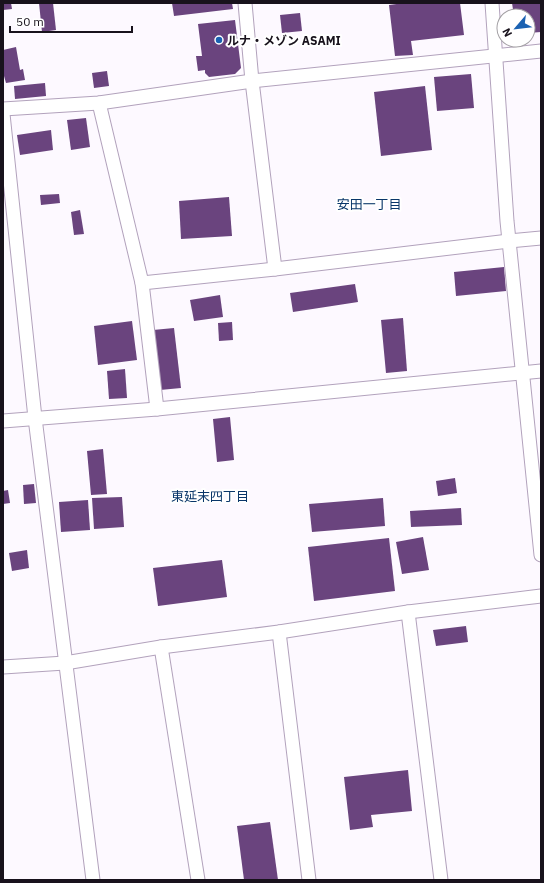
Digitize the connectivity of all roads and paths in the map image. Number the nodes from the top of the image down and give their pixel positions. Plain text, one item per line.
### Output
1 (245, 3) edge
2 (492, 3) edge
3 (541, 51) edge
4 (496, 56) junction
5 (252, 81) junction
6 (100, 103) junction
7 (3, 109) edge
8 (3, 114) edge
9 (541, 238) edge
10 (509, 241) junction
11 (275, 269) junction
12 (142, 283) junction
13 (541, 371) edge
14 (524, 374) junction
15 (157, 409) junction
16 (35, 418) junction
17 (3, 421) edge
18 (541, 555) edge
19 (541, 596) edge
20 (408, 612) junction
21 (279, 632) junction
22 (161, 647) junction
23 (65, 663) junction
24 (3, 667) edge
25 (92, 880) edge
26 (198, 880) edge
27 (309, 880) edge
28 (441, 880) edge

1 - 5 street
2 - 4 street
3 - 4 street
4 - 5 street
4 - 10 street
5 - 6 street
5 - 11 street
6 - 7 street
6 - 12 street
8 - 16 street
9 - 10 street
10 - 11 street
10 - 14 street
11 - 12 street
12 - 15 street
13 - 14 street
14 - 15 street
14 - 18 street
15 - 16 street
16 - 17 street
16 - 23 street
19 - 20 street
20 - 21 street
20 - 28 street
21 - 22 street
21 - 27 street
22 - 23 street
22 - 26 street
23 - 24 street
23 - 25 street

